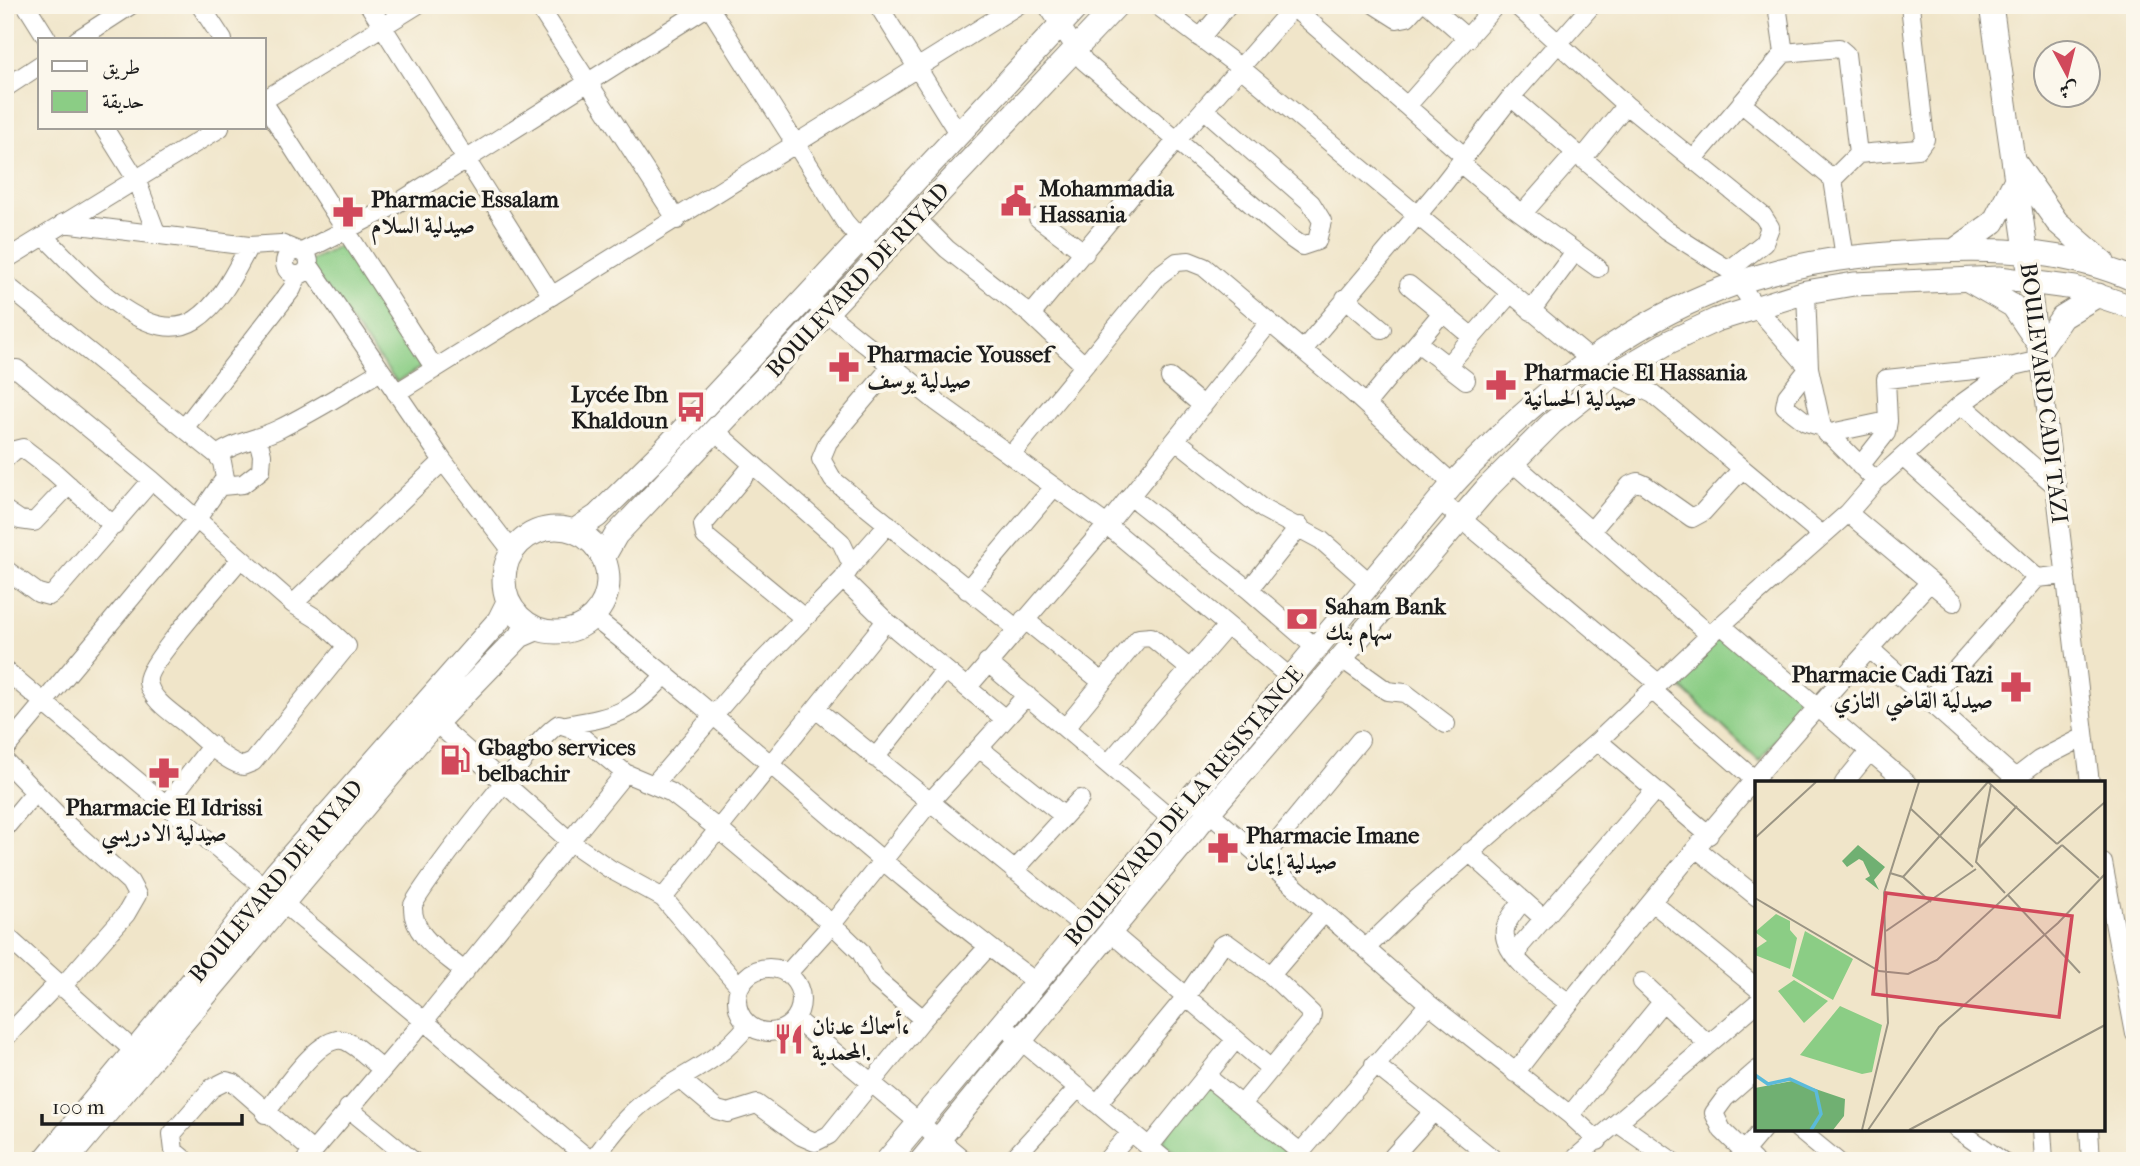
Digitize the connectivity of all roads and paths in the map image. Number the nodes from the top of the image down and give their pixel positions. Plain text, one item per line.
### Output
1 (26, 5) edge
2 (131, 5) edge
3 (200, 5) edge
4 (369, 5) edge
5 (417, 5) edge
6 (538, 5) edge
7 (878, 5) edge
8 (1018, 5) edge
9 (1047, 5) edge
10 (1079, 5) edge
11 (1117, 5) edge
12 (1228, 5) edge
13 (1376, 5) edge
14 (1418, 5) edge
15 (1429, 5) edge
16 (1496, 5) edge
17 (1516, 5) edge
18 (1592, 5) edge
19 (1777, 5) edge
20 (1910, 5) edge
21 (1991, 5) edge
22 (708, 6) edge
23 (1158, 6) edge
24 (1294, 6) edge
25 (382, 27) junction
26 (1059, 27) junction
27 (47, 38) edge
28 (80, 38) edge
29 (222, 38) edge
30 (1200, 38) junction
31 (1468, 39) junction
32 (1559, 44) junction
33 (1076, 51) junction
34 (1784, 53) junction
35 (38, 66) edge
36 (1242, 69) junction
37 (918, 70) junction
38 (588, 82) junction
39 (5, 88) edge
40 (1511, 97) junction
41 (266, 101) edge
42 (1741, 103) junction
43 (1626, 105) junction
44 (266, 106) edge
45 (1407, 106) junction
46 (1205, 110) junction
47 (105, 130) edge
48 (217, 130) edge
49 (958, 133) junction
50 (1177, 141) junction
51 (795, 147) junction
52 (1858, 154) junction
53 (1579, 156) junction
54 (466, 159) junction
55 (1462, 160) junction
56 (1693, 160) junction
57 (2014, 169) junction
58 (136, 179) junction
59 (1833, 180) junction
60 (1523, 213) junction
61 (1418, 215) junction
62 (916, 218) junction
63 (1038, 218) dead end
64 (677, 220) junction
65 (63, 223) junction
66 (157, 235) junction
67 (44, 236) junction
68 (338, 236) junction
69 (858, 239) junction
70 (252, 245) junction
71 (1955, 250) junction
72 (2027, 252) junction
73 (1085, 253) junction
74 (1574, 253) junction
75 (1845, 258) junction
76 (5, 260) edge
77 (878, 260) junction
78 (300, 263) junction
79 (1598, 268) dead end
80 (2113, 271) junction
81 (1734, 277) junction
82 (1965, 278) junction
83 (2135, 280) edge
84 (2031, 281) junction
85 (5, 284) edge
86 (1409, 285) dead end
87 (1806, 292) junction
88 (1510, 293) junction
89 (2098, 295) junction
90 (552, 296) junction
91 (806, 296) junction
92 (1345, 298) junction
93 (1755, 306) junction
94 (2135, 308) edge
95 (1531, 311) junction
96 (828, 313) junction
97 (1441, 314) junction
98 (1031, 315) junction
99 (1269, 323) junction
100 (1382, 329) dead end
101 (1471, 336) junction
102 (1418, 343) junction
103 (1303, 350) junction
104 (2039, 351) junction
105 (1591, 360) junction
106 (1084, 365) junction
107 (892, 366) junction
108 (1447, 366) junction
109 (2014, 366) junction
110 (1809, 368) junction
111 (435, 369) junction
112 (5, 370) edge
113 (381, 371) junction
114 (1613, 375) junction
115 (1170, 378) dead end
116 (1466, 380) dead end
117 (396, 393) junction
118 (1366, 404) junction
119 (1961, 404) junction
120 (1203, 406) junction
121 (1888, 421) junction
122 (184, 427) junction
123 (714, 430) junction
124 (1824, 430) junction
125 (258, 439) junction
126 (1176, 440) junction
127 (1012, 454) junction
128 (217, 455) junction
129 (1903, 457) junction
130 (5, 459) edge
131 (443, 461) junction
132 (1512, 462) junction
133 (753, 465) junction
134 (1860, 466) junction
135 (1741, 470) junction
136 (152, 480) junction
137 (1877, 481) junction
138 (69, 485) junction
139 (222, 485) junction
140 (1054, 487) junction
141 (2057, 487) junction
142 (1446, 492) junction
143 (1130, 496) junction
144 (5, 510) edge
145 (1848, 513) junction
146 (1463, 517) junction
147 (197, 519) junction
148 (888, 524) junction
149 (1107, 525) junction
150 (114, 526) junction
151 (1300, 526) junction
152 (1592, 530) junction
153 (574, 531) junction
154 (1822, 536) junction
155 (512, 551) junction
156 (603, 558) junction
157 (240, 559) junction
158 (5, 569) edge
159 (848, 572) junction
160 (2066, 575) junction
161 (2037, 578) junction
162 (1370, 583) junction
163 (1929, 583) junction
164 (967, 590) junction
165 (1249, 590) junction
166 (508, 602) junction
167 (1954, 602) dead end
168 (293, 604) junction
169 (593, 617) junction
170 (804, 618) junction
171 (886, 621) junction
172 (1020, 624) junction
173 (1227, 626) junction
174 (536, 629) junction
175 (1716, 630) junction
176 (1869, 648) junction
177 (1317, 649) junction
178 (1340, 658) junction
179 (987, 662) junction
180 (1190, 669) junction
181 (5, 670) edge
182 (945, 670) junction
183 (666, 674) junction
184 (1292, 679) junction
185 (1102, 682) junction
186 (1655, 687) junction
187 (967, 688) junction
188 (1027, 695) junction
189 (1927, 702) junction
190 (45, 703) junction
191 (816, 709) junction
192 (1819, 709) junction
193 (714, 714) junction
194 (1005, 719) junction
195 (435, 722) junction
196 (1446, 723) dead end
197 (566, 725) junction
198 (1065, 728) junction
199 (2084, 737) junction
200 (1360, 740) dead end
201 (1598, 741) junction
202 (212, 746) junction
203 (979, 748) junction
204 (5, 749) edge
205 (1870, 751) junction
206 (875, 758) junction
207 (5, 761) edge
208 (1108, 764) junction
209 (769, 765) junction
210 (625, 773) junction
211 (2012, 780) edge
212 (1756, 781) joint
213 (1846, 781) edge
214 (1905, 781) edge
215 (2090, 781) edge
216 (505, 782) junction
217 (1755, 782) edge
218 (655, 783) junction
219 (1655, 790) junction
220 (35, 792) junction
221 (1080, 799) dead end
222 (929, 803) junction
223 (166, 805) junction
224 (1200, 805) junction
225 (1064, 816) junction
226 (1172, 819) junction
227 (5, 828) edge
228 (717, 828) junction
229 (1709, 835) junction
230 (572, 843) junction
231 (1697, 849) junction
232 (1469, 852) junction
233 (1263, 858) junction
234 (883, 862) junction
235 (1014, 871) junction
236 (2105, 874) edge
237 (265, 888) junction
238 (1755, 894) edge
239 (663, 898) junction
240 (1523, 900) junction
241 (283, 903) junction
242 (1653, 903) junction
243 (1324, 913) junction
244 (1544, 919) junction
245 (832, 924) junction
246 (1083, 926) junction
247 (1110, 932) junction
248 (5, 935) edge
249 (988, 947) junction
250 (1366, 948) junction
251 (1517, 957) junction
252 (465, 972) junction
253 (787, 974) junction
254 (1271, 975) junction
255 (1036, 982) junction
256 (1642, 982) dead end
257 (59, 986) junction
258 (739, 986) junction
259 (1755, 986) edge
260 (1185, 998) junction
261 (1663, 1001) junction
262 (1569, 1003) junction
263 (1429, 1004) junction
264 (1755, 1005) edge
265 (795, 1019) junction
266 (923, 1019) junction
267 (424, 1021) junction
268 (748, 1026) junction
269 (1010, 1031) junction
270 (2135, 1034) edge
271 (5, 1038) edge
272 (1235, 1040) junction
273 (1708, 1044) junction
274 (134, 1051) junction
275 (1374, 1064) junction
276 (381, 1068) junction
277 (1271, 1069) junction
278 (1755, 1072) edge
279 (1515, 1073) junction
280 (1206, 1076) junction
281 (680, 1079) junction
282 (873, 1082) junction
283 (1079, 1087) junction
284 (1243, 1103) junction
285 (1097, 1104) junction
286 (348, 1108) junction
287 (1433, 1112) junction
288 (265, 1114) junction
289 (1570, 1115) junction
290 (919, 1122) junction
291 (1619, 1124) junction
292 (1762, 1131) edge
293 (1800, 1131) edge
294 (1961, 1131) edge
295 (2042, 1131) edge
296 (2089, 1131) edge
297 (1131, 1132) junction
298 (939, 1138) junction
299 (1598, 1141) junction
300 (1149, 1147) junction
301 (309, 1156) edge
302 (1297, 1156) edge
303 (1744, 1158) edge
304 (44, 1161) edge
305 (66, 1161) edge
306 (186, 1161) edge
307 (413, 1161) edge
308 (592, 1161) edge
309 (887, 1161) edge
310 (921, 1161) edge
311 (965, 1161) edge
312 (1011, 1161) edge
313 (1106, 1161) edge
314 (1166, 1161) edge
315 (1389, 1161) edge
316 (1496, 1161) edge
317 (1572, 1161) edge
318 (1672, 1161) edge
319 (1837, 1161) edge
320 (2002, 1161) edge
321 (2045, 1161) edge
322 (2091, 1161) edge

1 - 27 street
2 - 28 street
3 - 29 street
4 - 25 street
5 - 25 street
6 - 38 street
7 - 37 street
8 - 37 street
9 - 26 street
10 - 26 main road, BOULEVARD DE RIYAD
11 - 33 main road, BOULEVARD DE RIYAD
12 - 30 street
13 - 14 street
15 - 31 street
16 - 31 street
17 - 32 street
18 - 32 street
19 - 34 street
20 - 52 street
21 - 57 main road, BOULEVARD CADI TAZI
22 - 38 street
22 - 51 street
23 - 30 street
24 - 36 street
24 - 45 street
25 - 41 street
25 - 54 street
26 - 33 street
26 - 49 main road, BOULEVARD DE RIYAD
30 - 36 street
31 - 45 street
32 - 40 street
32 - 43 street
33 - 50 street
33 - 62 main road, BOULEVARD DE RIYAD
34 - 42 street
34 - 52 street
35 - 39 street
36 - 46 street
36 - 61 street
37 - 49 street
37 - 51 street
38 - 54 street
38 - 64 street
40 - 53 street
40 - 55 street
42 - 56 street
42 - 59 street
43 - 53 street
43 - 56 street
44 - 68 street
45 - 55 street
46 - 50 street
46 - 50 street
47 - 58 street
48 - 58 street
49 - 69 main road, BOULEVARD DE RIYAD
50 - 73 street
51 - 64 street
51 - 69 street
52 - 59 street
53 - 60 street
53 - 81 street
54 - 68 street
54 - 90 street
55 - 60 street
55 - 61 street
56 - 81 street
57 - 71 main road
57 - 72 main road, BOULEVARD CADI TAZI
57 - 80 main road
58 - 65 street
58 - 66 street
59 - 75 street
60 - 74 street
61 - 88 street
61 - 92 street
62 - 77 main road, BOULEVARD DE RIYAD
62 - 98 street
63 - 73 street
64 - 90 street
65 - 66 street
65 - 67 street
66 - 70 street
67 - 70 street
67 - 76 street
68 - 78 street
68 - 111 street
69 - 77 street
69 - 91 main road, BOULEVARD DE RIYAD
70 - 78 street
71 - 72 main road, BOULEVARD DE LA RESISTANCE
71 - 75 main road, BOULEVARD DE LA RESISTANCE
72 - 80 main road, BOULEVARD DE LA RESISTANCE
72 - 84 main road, BOULEVARD CADI TAZI
73 - 98 street
74 - 79 street
74 - 95 street
75 - 81 main road, BOULEVARD DE LA RESISTANCE
77 - 96 main road, BOULEVARD DE RIYAD
78 - 113 street
78 - 122 street
80 - 83 main road, BOULEVARD DE LA RESISTANCE
81 - 93 street
81 - 105 main road, BOULEVARD DE LA RESISTANCE
82 - 84 main road, BOULEVARD DE LA RESISTANCE
82 - 87 main road, BOULEVARD DE LA RESISTANCE
82 - 104 main road
84 - 89 main road, BOULEVARD DE LA RESISTANCE
84 - 104 street, BOULEVARD CADI TAZI
85 - 122 street
86 - 97 street
87 - 93 main road, BOULEVARD DE LA RESISTANCE
87 - 110 street
88 - 95 street
88 - 101 street
89 - 94 main road, BOULEVARD DE LA RESISTANCE
89 - 104 main road
90 - 111 street
91 - 96 street
91 - 153 main road, BOULEVARD DE RIYAD
92 - 100 street
92 - 103 street
93 - 110 street
93 - 114 main road, BOULEVARD DE LA RESISTANCE
95 - 105 street
96 - 107 street
96 - 123 main road, BOULEVARD DE RIYAD
97 - 101 street
97 - 102 street
98 - 106 street
99 - 103 street
99 - 106 street
99 - 120 street
101 - 108 street
102 - 108 street
102 - 118 street
103 - 118 street
104 - 109 street
104 - 141 street, BOULEVARD CADI TAZI
105 - 142 main road, BOULEVARD DE LA RESISTANCE
106 - 127 street
107 - 127 street
107 - 148 street
108 - 116 street
109 - 119 street
109 - 121 street
110 - 124 street
110 - 124 street
111 - 117 street
112 - 136 street
113 - 117 street
113 - 125 street
114 - 132 main road, BOULEVARD DE LA RESISTANCE
114 - 135 street
115 - 120 street
117 - 131 street
118 - 142 street
119 - 129 street
119 - 141 street
120 - 126 street
121 - 124 street
121 - 134 street
122 - 128 street
123 - 133 street
123 - 156 main road, BOULEVARD DE RIYAD
124 - 134 street
125 - 128 street
125 - 139 street
126 - 143 street
126 - 151 street
127 - 140 street
128 - 139 street
129 - 137 street
129 - 161 street
130 - 138 street
131 - 155 street
131 - 168 street
132 - 146 main road, BOULEVARD DE LA RESISTANCE
132 - 152 street
133 - 159 street
133 - 170 street
134 - 137 street
135 - 152 street
135 - 154 street
136 - 147 street
136 - 150 street
137 - 145 street
138 - 144 street
138 - 150 street
139 - 147 street
140 - 149 street
140 - 164 street
141 - 160 street, BOULEVARD CADI TAZI
142 - 146 street
142 - 162 main road, BOULEVARD DE LA RESISTANCE
143 - 149 street
143 - 165 street
145 - 154 street
145 - 163 street
146 - 178 main road, BOULEVARD DE LA RESISTANCE
146 - 186 street
147 - 157 street
147 - 190 street
148 - 159 street
148 - 164 street
149 - 172 street
149 - 173 street
150 - 158 street
151 - 162 street
151 - 165 street
152 - 175 street
153 - 155 main road
153 - 156 main road
154 - 175 street
155 - 166 main road
156 - 169 main road
157 - 168 street
157 - 202 street
159 - 170 street
159 - 171 street
160 - 161 street
160 - 199 street, BOULEVARD CADI TAZI
161 - 189 street
162 - 177 main road, BOULEVARD DE LA RESISTANCE
163 - 167 street
163 - 176 street
164 - 172 street
165 - 177 street
166 - 174 main road
166 - 237 main road, BOULEVARD DE RIYAD
168 - 202 street
169 - 174 main road
169 - 183 street
170 - 193 street
171 - 182 street
171 - 191 street
172 - 179 street
172 - 185 street
173 - 180 street
173 - 184 street
174 - 195 main road, BOULEVARD DE RIYAD
175 - 186 street
175 - 192 street
176 - 189 street
176 - 192 street
177 - 184 main road, BOULEVARD DE LA RESISTANCE
178 - 196 street
178 - 224 main road, BOULEVARD DE LA RESISTANCE
179 - 187 street
179 - 188 street
180 - 185 street
180 - 208 street
181 - 190 street
182 - 187 street
182 - 206 street
183 - 193 street
183 - 197 street
184 - 224 main road, BOULEVARD DE LA RESISTANCE
185 - 198 street
186 - 201 street
186 - 212 street
187 - 194 street
188 - 194 street
188 - 198 street
189 - 211 street
190 - 204 street
190 - 223 street
191 - 206 street
191 - 209 street
192 - 205 street
192 - 212 street
193 - 209 street
193 - 218 street
194 - 203 street
195 - 216 street
195 - 241 main road, BOULEVARD DE RIYAD
197 - 210 street
197 - 216 street
198 - 208 street
199 - 211 street
199 - 215 street, BOULEVARD CADI TAZI
200 - 233 street
201 - 219 street
201 - 232 street
202 - 223 street
203 - 222 street
203 - 225 street
205 - 213 street
205 - 214 street
206 - 222 street
207 - 220 street
208 - 226 street
209 - 228 street
209 - 234 street
210 - 218 street
210 - 230 street
216 - 230 street
216 - 252 street
217 - 229 street
218 - 228 street
219 - 229 street
219 - 244 street
220 - 227 street
220 - 257 street
221 - 225 street
222 - 234 street
222 - 235 street
223 - 237 street
224 - 226 main road, BOULEVARD DE LA RESISTANCE
224 - 233 street
224 - 247 main road, BOULEVARD DE LA RESISTANCE
225 - 235 street
226 - 246 main road, BOULEVARD DE LA RESISTANCE
228 - 239 street
228 - 245 street
229 - 231 street
230 - 239 street
230 - 252 street
231 - 238 street
231 - 242 street
232 - 240 street
232 - 250 street
233 - 243 street
234 - 245 street
234 - 249 street
235 - 246 street
236 - 270 street
237 - 241 street
237 - 274 main road, BOULEVARD DE RIYAD
239 - 258 street
240 - 244 street
240 - 251 street
241 - 267 street
241 - 305 main road, BOULEVARD DE RIYAD
242 - 259 street
242 - 262 street
243 - 250 street
243 - 254 street
244 - 251 street
245 - 253 street
245 - 266 street
246 - 255 main road, BOULEVARD DE LA RESISTANCE
247 - 260 street
247 - 269 main road, BOULEVARD DE LA RESISTANCE
248 - 257 street
249 - 255 street
249 - 266 street
250 - 263 street
251 - 262 street
252 - 267 street
253 - 258 street
253 - 265 street
254 - 260 street
254 - 277 street
255 - 269 main road, BOULEVARD DE LA RESISTANCE
256 - 261 street
257 - 271 street
257 - 274 street
258 - 268 street
260 - 272 street
260 - 285 street
261 - 273 street
261 - 289 street
262 - 279 street
263 - 275 street
263 - 279 street
264 - 273 street
265 - 268 street
265 - 282 street
266 - 282 street
267 - 276 street
267 - 308 street
268 - 281 street
269 - 283 street
269 - 290 main road, BOULEVARD DE LA RESISTANCE
269 - 298 main road, BOULEVARD DE LA RESISTANCE
272 - 277 street
272 - 280 street
273 - 291 street
274 - 304 main road, BOULEVARD DE RIYAD
275 - 287 street
275 - 302 street
276 - 286 street
276 - 288 street
277 - 284 street
278 - 303 street
279 - 289 street
280 - 284 street
280 - 300 street
281 - 282 street
281 - 308 street
282 - 290 street
283 - 285 street
283 - 312 street
284 - 302 street
285 - 297 street
286 - 301 street
286 - 307 street
287 - 315 street
287 - 316 street
288 - 301 street
288 - 306 street
289 - 299 street
290 - 298 street
290 - 309 main road, BOULEVARD DE LA RESISTANCE
291 - 299 street
291 - 318 street
292 - 303 street
293 - 319 street
294 - 320 street
295 - 321 street
296 - 322 street
297 - 300 street
297 - 313 street
298 - 310 main road, BOULEVARD DE LA RESISTANCE
298 - 311 street
299 - 317 street
300 - 314 street

